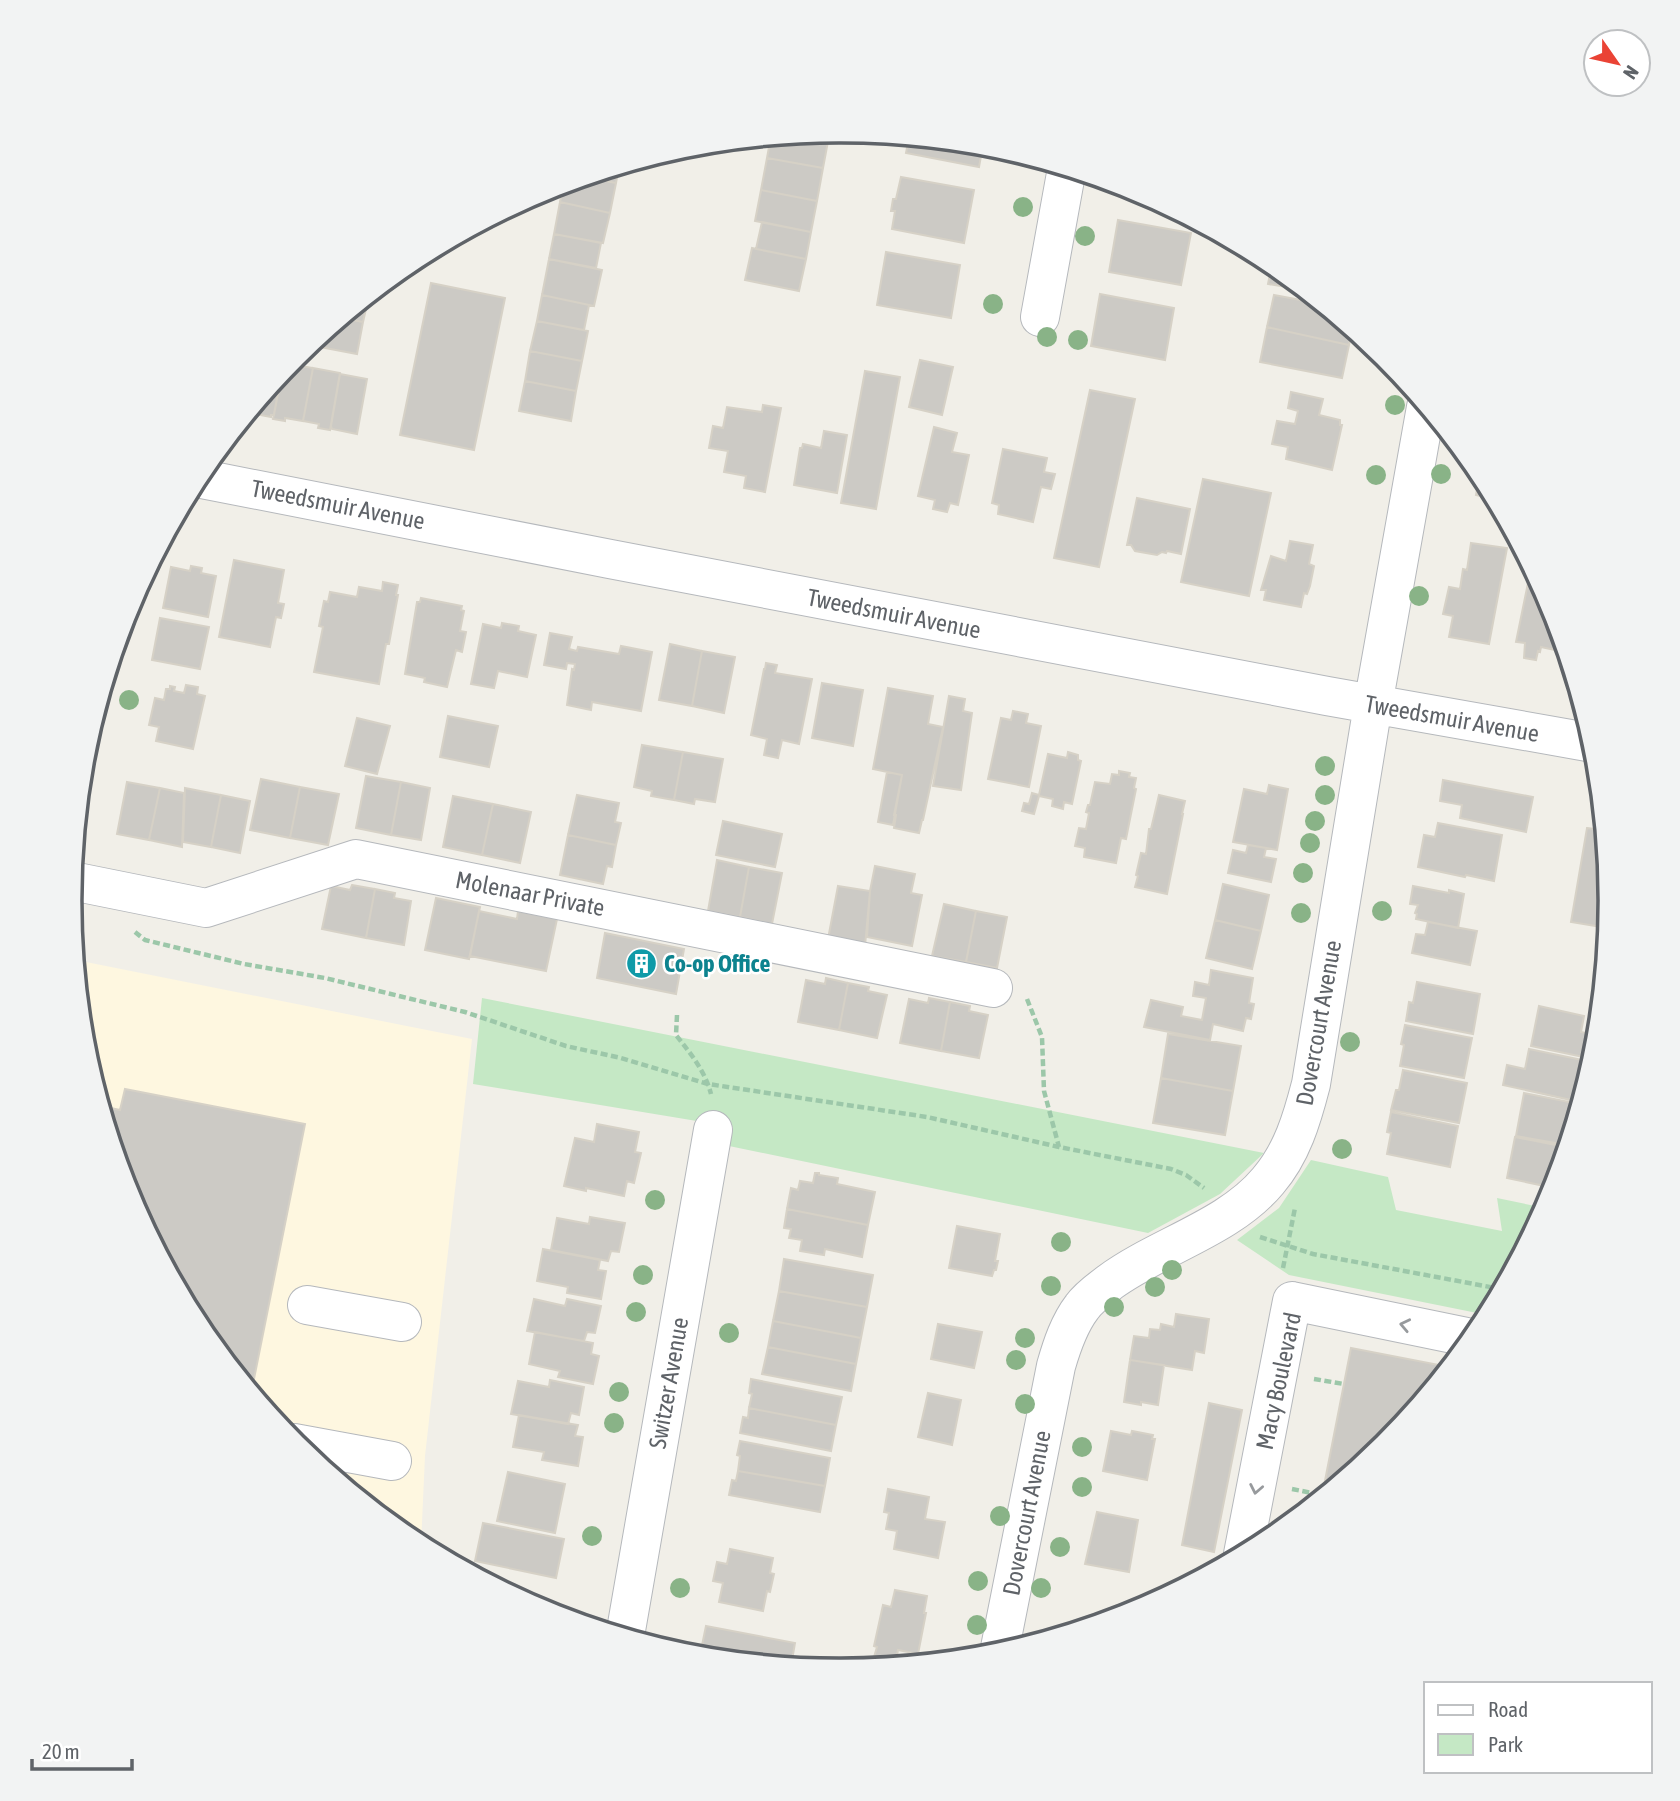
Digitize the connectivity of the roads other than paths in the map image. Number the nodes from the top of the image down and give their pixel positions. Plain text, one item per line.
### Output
1 (1065, 178) edge
2 (1040, 317) dead end
3 (1424, 418) edge
4 (210, 481) edge
5 (1373, 705) junction
6 (1580, 741) edge
7 (89, 885) edge
8 (993, 988) road end
9 (713, 1130) road end
10 (307, 1305) dead end
11 (402, 1322) dead end
12 (1460, 1335) edge
13 (316, 1447) edge
14 (392, 1461) dead end
15 (1246, 1541) edge
16 (627, 1627) edge
17 (1001, 1641) edge

1 - 2 street
3 - 5 street, Dovercourt Avenue
4 - 5 street, Tweedsmuir Avenue
5 - 6 street, Tweedsmuir Avenue
5 - 17 street, Dovercourt Avenue
7 - 8 street, Molenaar Private
9 - 16 street, Switzer Avenue
10 - 11 street
12 -> 15 street, Macy Boulevard
13 - 14 street

